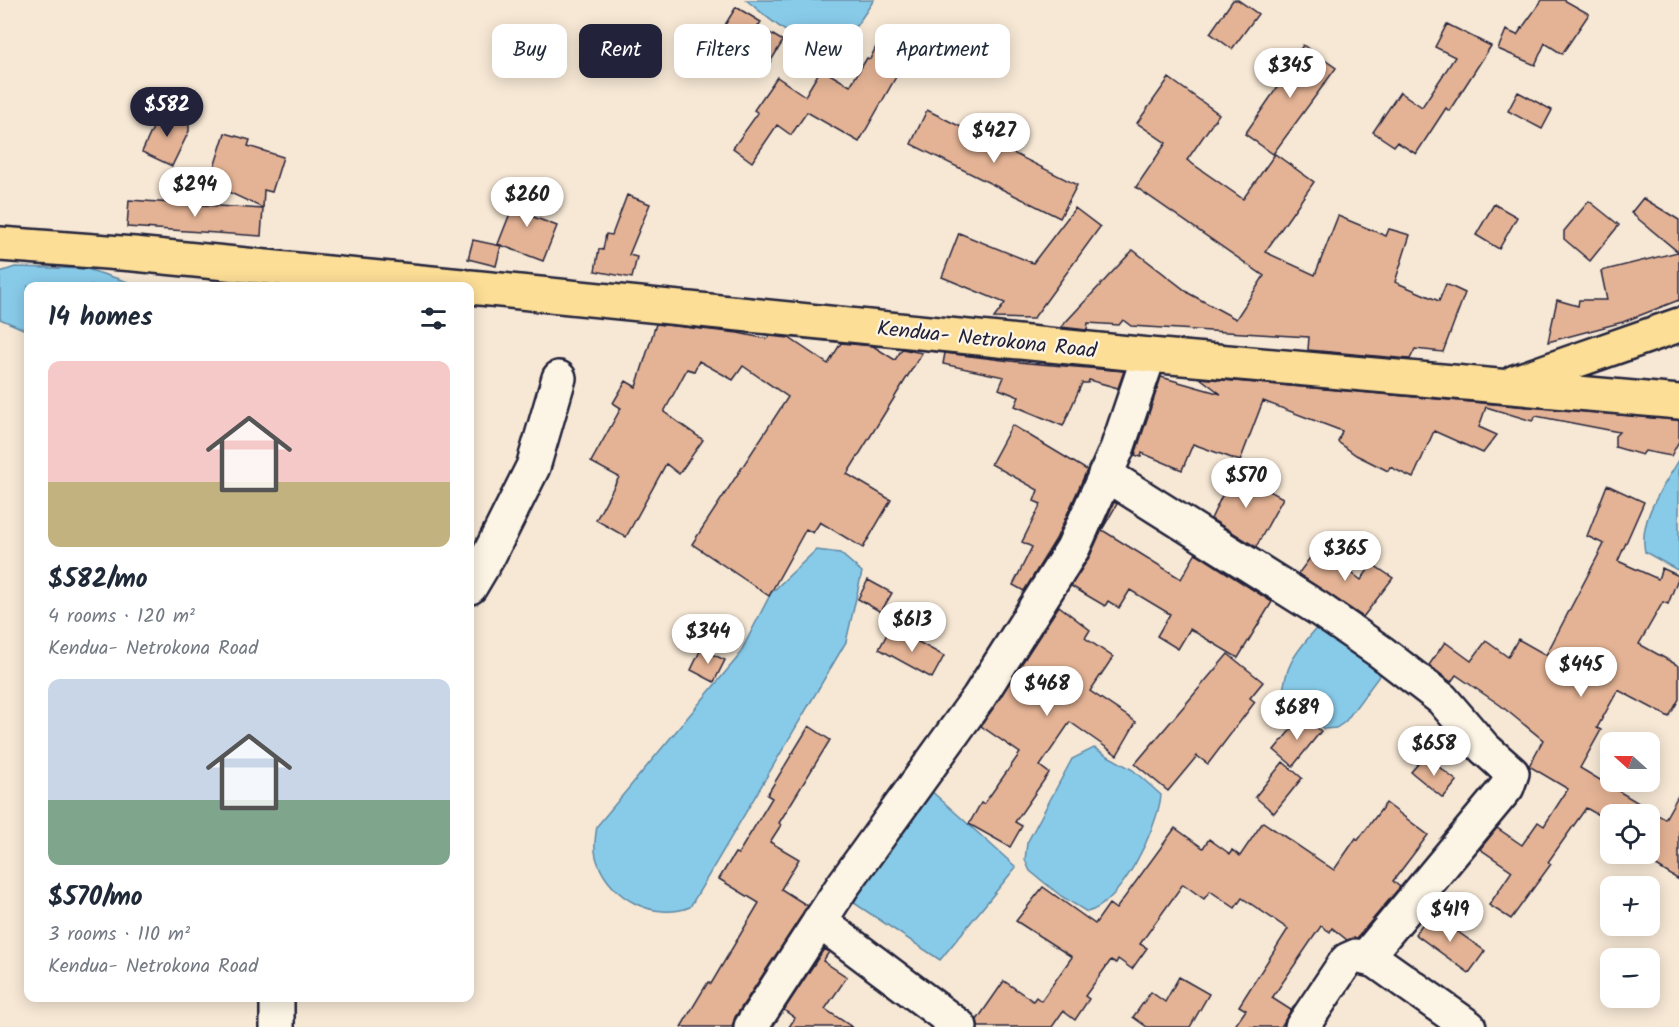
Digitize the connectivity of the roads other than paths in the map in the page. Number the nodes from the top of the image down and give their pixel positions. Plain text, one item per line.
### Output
1 (0, 244) edge
2 (421, 282) edge
3 (474, 287) edge
4 (1679, 325) edge
5 (1149, 355) junction
6 (559, 378) dead end
7 (1505, 386) junction
8 (1679, 402) edge
9 (1105, 474) junction
10 (474, 580) edge
11 (819, 921) junction
12 (1366, 957) junction
13 (277, 1002) edge
14 (277, 1027) edge
15 (751, 1027) edge
16 (960, 1027) edge
17 (1302, 1027) edge
18 (1469, 1027) edge

1 - 2 main road
3 - 5 main road, Kendua- Netrokona Road
4 - 7 main road
5 - 7 main road, Kendua- Netrokona Road
5 - 9 street
6 - 10 street
7 - 8 main road, Kendua- Netrokona Road
9 - 11 street
9 - 12 street
11 - 15 street
11 - 16 street
12 - 17 street
12 - 18 street
13 - 14 street

